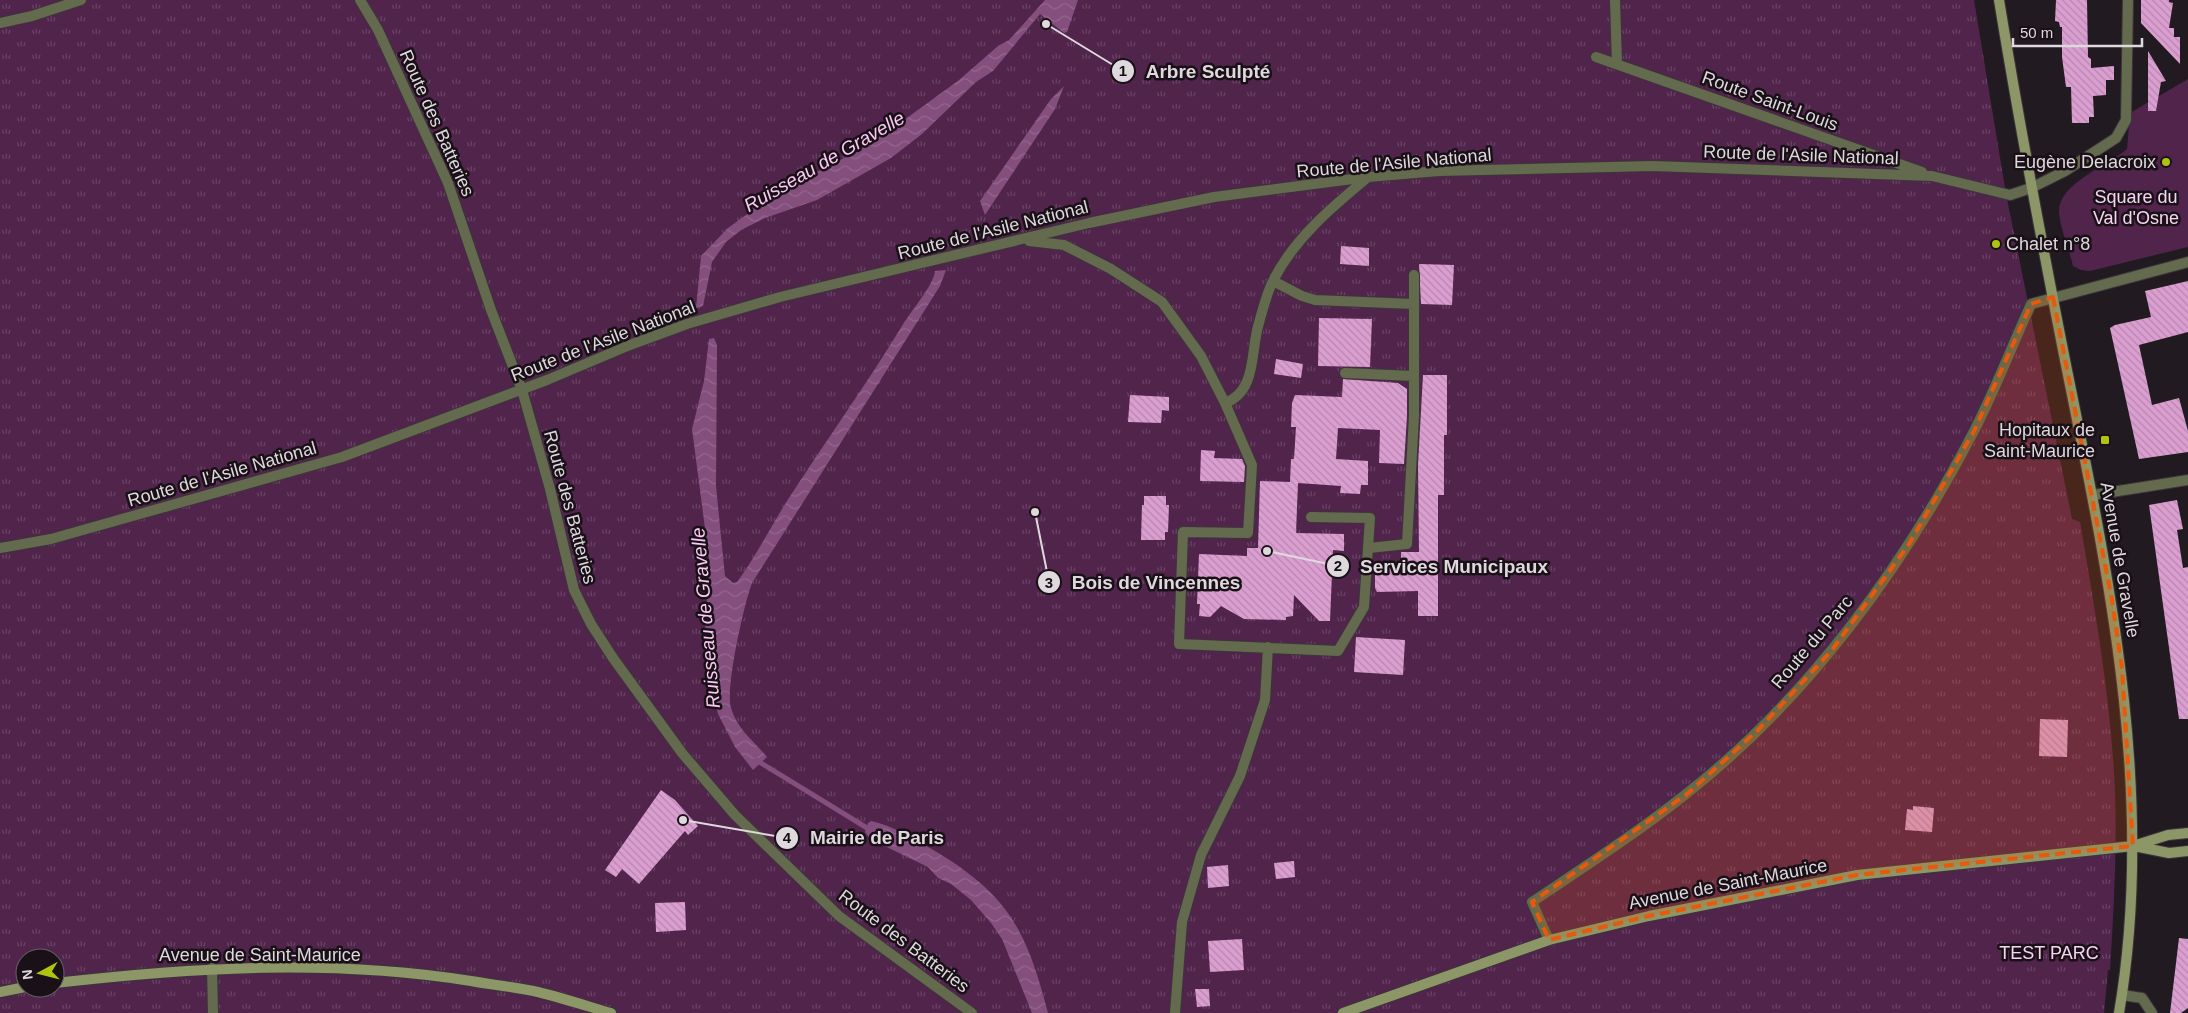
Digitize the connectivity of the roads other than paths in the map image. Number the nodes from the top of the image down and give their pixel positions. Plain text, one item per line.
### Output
1 (81, 0) edge
2 (360, 0) edge
3 (1615, 0) edge
4 (1999, 0) edge
5 (2128, 0) edge
6 (0, 23) edge
7 (1596, 57) dead end
8 (1616, 64) junction
9 (1932, 176) junction
10 (1368, 177) junction
11 (2031, 188) junction
12 (1020, 240) junction
13 (2188, 262) edge
14 (1414, 276) dead end
15 (1273, 281) junction
16 (2052, 297) junction
17 (1414, 304) junction
18 (1345, 373) dead end
19 (1414, 376) junction
20 (522, 390) junction
21 (1225, 403) junction
22 (2188, 480) edge
23 (2093, 495) junction
24 (1311, 517) dead end
25 (0, 548) edge
26 (1369, 548) junction
27 (1268, 647) junction
28 (2188, 833) edge
29 (2133, 846) junction
30 (2188, 851) edge
31 (1549, 940) junction
32 (212, 968) junction
33 (65, 982) edge
34 (15, 990) edge
35 (0, 992) edge
36 (2122, 994) junction
37 (213, 1013) edge
38 (611, 1013) edge
39 (972, 1013) edge
40 (1175, 1013) edge
41 (1343, 1013) edge
42 (2119, 1013) edge
43 (2152, 1013) edge

1 - 6 street
2 - 20 street, Route des Batteries
3 - 8 street
4 - 11 main road, Avenue de Gravelle
5 - 11 street, Route de l'Asile National
7 - 8 street, Route Saint-Louis
8 - 9 street, Route Saint-Louis
9 - 10 street, Route de l'Asile National
9 - 11 street, Route de l'Asile National
10 - 12 street, Route de l'Asile National
10 - 15 street
11 - 16 main road, Avenue de Gravelle
12 - 20 street, Route de l'Asile National
12 - 21 street
13 - 16 street
14 - 17 street
15 - 17 street
15 - 21 street
16 - 23 main road, Avenue de Gravelle
16 - 31 street, Route du Parc
17 - 19 street
18 - 19 street
19 - 26 street
20 - 25 street, Route de l'Asile National
20 - 39 street, Route des Batteries
21 - 27 street
22 - 23 street
23 - 29 main road, Avenue de Gravelle
24 - 26 street
26 - 27 street
27 - 40 street
28 - 29 main road
29 - 30 main road
29 - 31 main road, Avenue de Saint-Maurice
29 - 36 main road, Avenue de Gravelle
31 - 41 main road, Avenue de Saint-Maurice
32 - 33 main road, Avenue de Saint-Maurice
32 - 37 street
32 - 38 main road, Avenue de Saint-Maurice
34 - 35 main road
36 - 42 main road, Avenue de Gravelle
36 - 43 street

